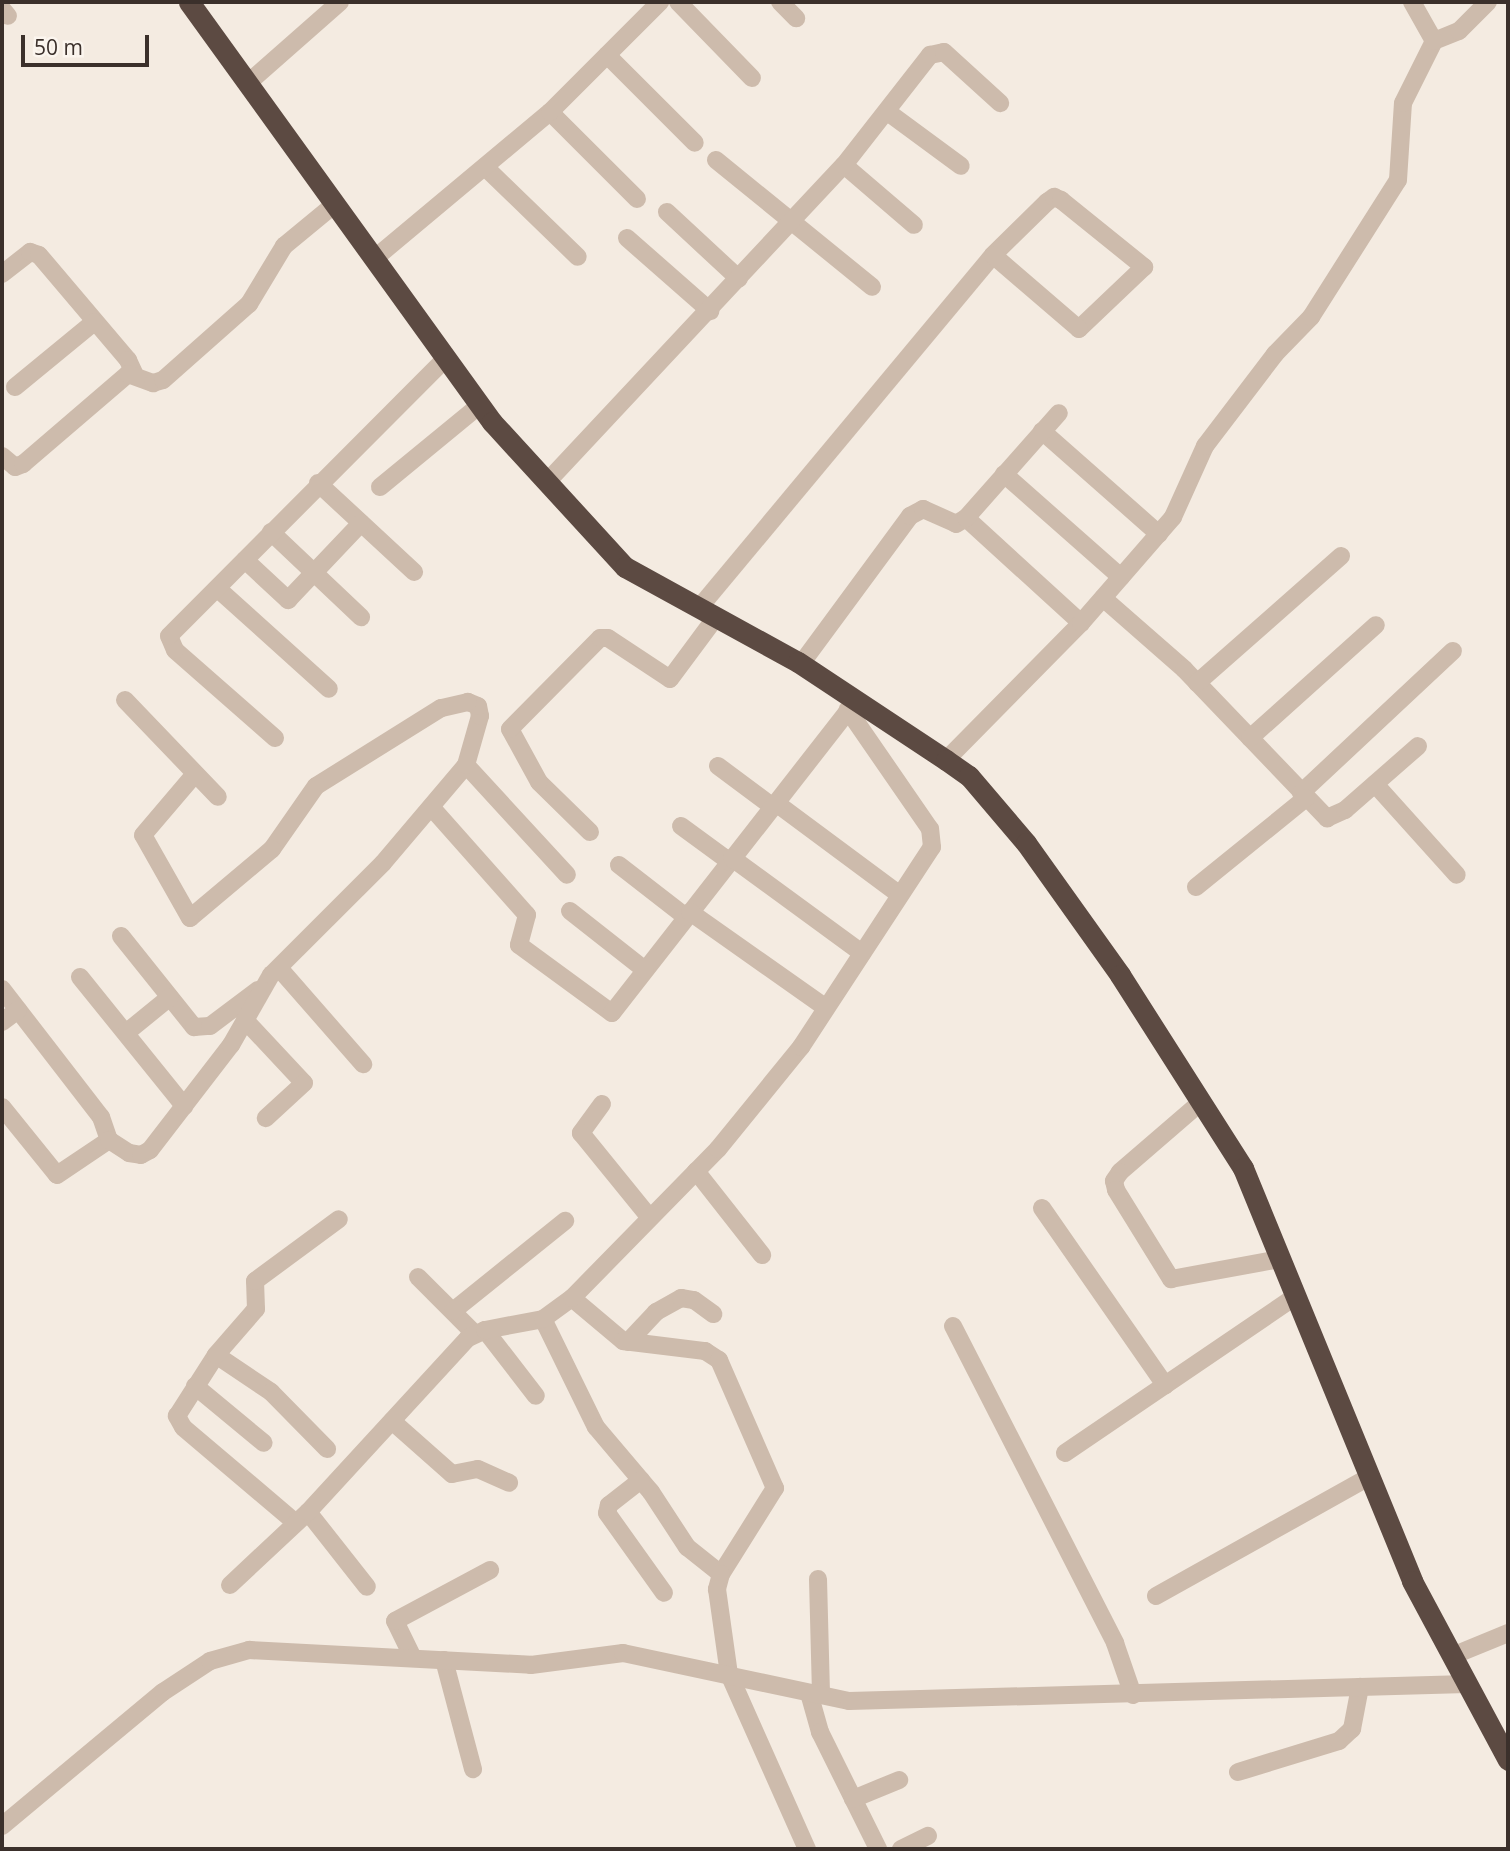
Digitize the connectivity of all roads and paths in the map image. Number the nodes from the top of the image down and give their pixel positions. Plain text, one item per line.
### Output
1 (189, 2) edge
2 (340, 2) edge
3 (660, 2) edge
4 (678, 2) edge
5 (780, 2) edge
6 (1412, 2) edge
7 (1488, 2) edge
8 (796, 18) dead end
9 (1434, 41) junction
10 (607, 55) junction
11 (752, 78) dead end
12 (247, 84) junction
13 (1000, 103) dead end
14 (550, 112) junction
15 (889, 113) junction
16 (695, 143) dead end
17 (716, 160) dead end
18 (844, 164) junction
19 (961, 166) dead end
20 (485, 167) junction
21 (637, 199) dead end
22 (335, 204) junction
23 (667, 212) dead end
24 (793, 221) junction
25 (914, 225) dead end
26 (627, 238) dead end
27 (993, 255) junction
28 (578, 257) dead end
29 (374, 259) junction
30 (2, 274) edge
31 (739, 279) junction
32 (872, 287) dead end
33 (710, 311) junction
34 (94, 323) junction
35 (446, 358) junction
36 (134, 373) junction
37 (15, 387) dead end
38 (480, 405) junction
39 (1059, 413) dead end
40 (1042, 431) junction
41 (2, 456) edge
42 (1004, 474) junction
43 (547, 482) junction
44 (318, 483) junction
45 (380, 487) dead end
46 (966, 518) junction
47 (361, 523) junction
48 (271, 532) junction
49 (1158, 534) junction
50 (1341, 556) dead end
51 (245, 560) junction
52 (414, 572) dead end
53 (316, 574) junction
54 (1121, 577) junction
55 (218, 589) junction
56 (1103, 598) junction
57 (708, 612) junction
58 (361, 617) dead end
59 (1081, 623) junction
60 (1376, 625) dead end
61 (1453, 652) dead end
62 (801, 664) junction
63 (1197, 683) junction
64 (329, 689) dead end
65 (125, 700) dead end
66 (852, 705) junction
67 (275, 738) dead end
68 (1250, 738) junction
69 (1418, 746) dead end
70 (946, 760) junction
71 (466, 765) junction
72 (718, 766) dead end
73 (194, 775) junction
74 (1375, 784) junction
75 (1304, 795) junction
76 (218, 797) dead end
77 (774, 805) junction
78 (432, 808) junction
79 (681, 826) dead end
80 (590, 832) dead end
81 (731, 860) junction
82 (620, 864) dead end
83 (567, 875) dead end
84 (1457, 875) dead end
85 (1196, 887) dead end
86 (900, 895) junction
87 (570, 911) dead end
88 (688, 915) junction
89 (121, 936) dead end
90 (862, 953) junction
91 (279, 968) junction
92 (645, 970) junction
93 (80, 977) dead end
94 (263, 986) junction
95 (2, 989) edge
96 (170, 997) junction
97 (826, 1008) junction
98 (18, 1010) junction
99 (245, 1020) junction
100 (2, 1022) edge
101 (127, 1032) junction
102 (363, 1064) dead end
103 (1201, 1102) junction
104 (603, 1104) dead end
105 (184, 1106) junction
106 (2, 1107) edge
107 (266, 1118) dead end
108 (109, 1140) junction
109 (696, 1171) junction
110 (1042, 1208) dead end
111 (650, 1218) junction
112 (339, 1219) dead end
113 (565, 1221) dead end
114 (762, 1255) dead end
115 (1280, 1259) junction
116 (418, 1277) dead end
117 (1296, 1296) junction
118 (572, 1298) junction
119 (453, 1311) junction
120 (713, 1314) dead end
121 (543, 1319) junction
122 (953, 1326) dead end
123 (480, 1332) junction
124 (628, 1342) junction
125 (216, 1355) junction
126 (1165, 1385) junction
127 (195, 1386) junction
128 (536, 1396) dead end
129 (392, 1422) junction
130 (264, 1443) dead end
131 (327, 1449) dead end
132 (1065, 1453) dead end
133 (1371, 1476) junction
134 (641, 1480) junction
135 (509, 1483) dead end
136 (302, 1518) junction
137 (490, 1570) dead end
138 (720, 1574) junction
139 (818, 1579) dead end
140 (230, 1585) dead end
141 (367, 1587) dead end
142 (664, 1593) dead end
143 (1156, 1596) dead end
144 (1508, 1633) edge
145 (1452, 1656) junction
146 (412, 1658) junction
147 (444, 1660) junction
148 (729, 1674) junction
149 (1467, 1684) junction
150 (1360, 1687) junction
151 (815, 1694) junction
152 (1133, 1695) junction
153 (1507, 1755) edge
154 (473, 1769) dead end
155 (1238, 1772) dead end
156 (899, 1780) dead end
157 (853, 1799) junction
158 (4, 1821) edge
159 (928, 1836) dead end
160 (807, 1849) edge
161 (878, 1849) edge
162 (901, 1849) edge

1 - 12 highway
2 - 12 street
3 - 10 street
4 - 11 street
5 - 8 street
6 - 9 street
7 - 9 street
9 - 49 street
10 - 14 street
10 - 16 street
12 - 22 highway
13 - 15 street
14 - 20 street
14 - 21 street
15 - 18 street
15 - 19 street
17 - 24 street
18 - 24 street
18 - 25 street
20 - 28 street
20 - 29 street
22 - 29 highway
22 - 36 street
23 - 31 street
24 - 31 street
24 - 32 street
26 - 33 street
27 - 27 street
27 - 57 street
29 - 35 highway
30 - 34 street
31 - 33 street
33 - 43 street
34 - 36 street
34 - 37 street
35 - 38 highway
35 - 44 street
36 - 41 street
38 - 43 highway
38 - 45 street
39 - 40 street
40 - 42 street
40 - 49 street
42 - 46 street
42 - 54 street
43 - 57 highway
44 - 47 street
44 - 48 street
46 - 59 street
46 - 62 street
47 - 52 street
47 - 53 street
48 - 51 street
48 - 53 street
49 - 54 street
50 - 63 street
51 - 53 street
51 - 55 street
53 - 58 street
54 - 56 street
55 - 64 street
55 - 67 street
56 - 59 street
56 - 63 street
57 - 62 highway
57 - 80 street
59 - 70 street
60 - 68 street
61 - 75 street
62 - 66 highway
63 - 68 street
65 - 73 street
66 - 70 highway
66 - 77 street
66 - 86 street
68 - 75 street
69 - 74 street
70 - 103 highway
71 - 73 street
71 - 78 street
71 - 83 street
72 - 77 street
73 - 76 street
74 - 75 street
74 - 84 street
75 - 85 street
77 - 81 street
77 - 86 street
78 - 91 street
78 - 92 street
79 - 81 street
81 - 88 street
81 - 90 street
82 - 88 street
86 - 90 street
87 - 92 street
88 - 92 street
88 - 97 street
89 - 96 street
90 - 97 street
91 - 94 street
91 - 102 street
93 - 101 street
94 - 96 street
94 - 99 street
95 - 98 street
96 - 101 street
97 - 109 street
98 - 100 street
98 - 108 street
99 - 105 street
99 - 107 street
101 - 105 street
103 - 115 highway
103 - 115 street
104 - 111 street
105 - 108 street
106 - 108 street
109 - 111 street
109 - 114 street
110 - 126 street
111 - 118 street
112 - 125 street
113 - 119 street
115 - 117 highway
116 - 119 street
117 - 126 street
117 - 133 highway
118 - 121 street
118 - 124 street
119 - 123 street
120 - 124 street
121 - 123 street
121 - 134 street
122 - 152 street
123 - 128 street
123 - 129 street
124 - 138 street
125 - 127 street
125 - 131 street
126 - 132 street
127 - 130 street
127 - 136 street
129 - 135 street
129 - 136 street
133 - 143 street
133 - 145 highway
134 - 138 street
134 - 142 street
136 - 140 street
136 - 141 street
137 - 146 street
138 - 148 street
139 - 151 street
144 - 145 street
145 - 149 highway
146 - 147 street
146 - 158 street
147 - 148 street
147 - 154 street
148 - 151 street
148 - 160 street
149 - 150 street
149 - 153 highway
150 - 152 street
150 - 155 street
151 - 152 street
151 - 157 street
156 - 157 street
157 - 161 street
159 - 162 street

